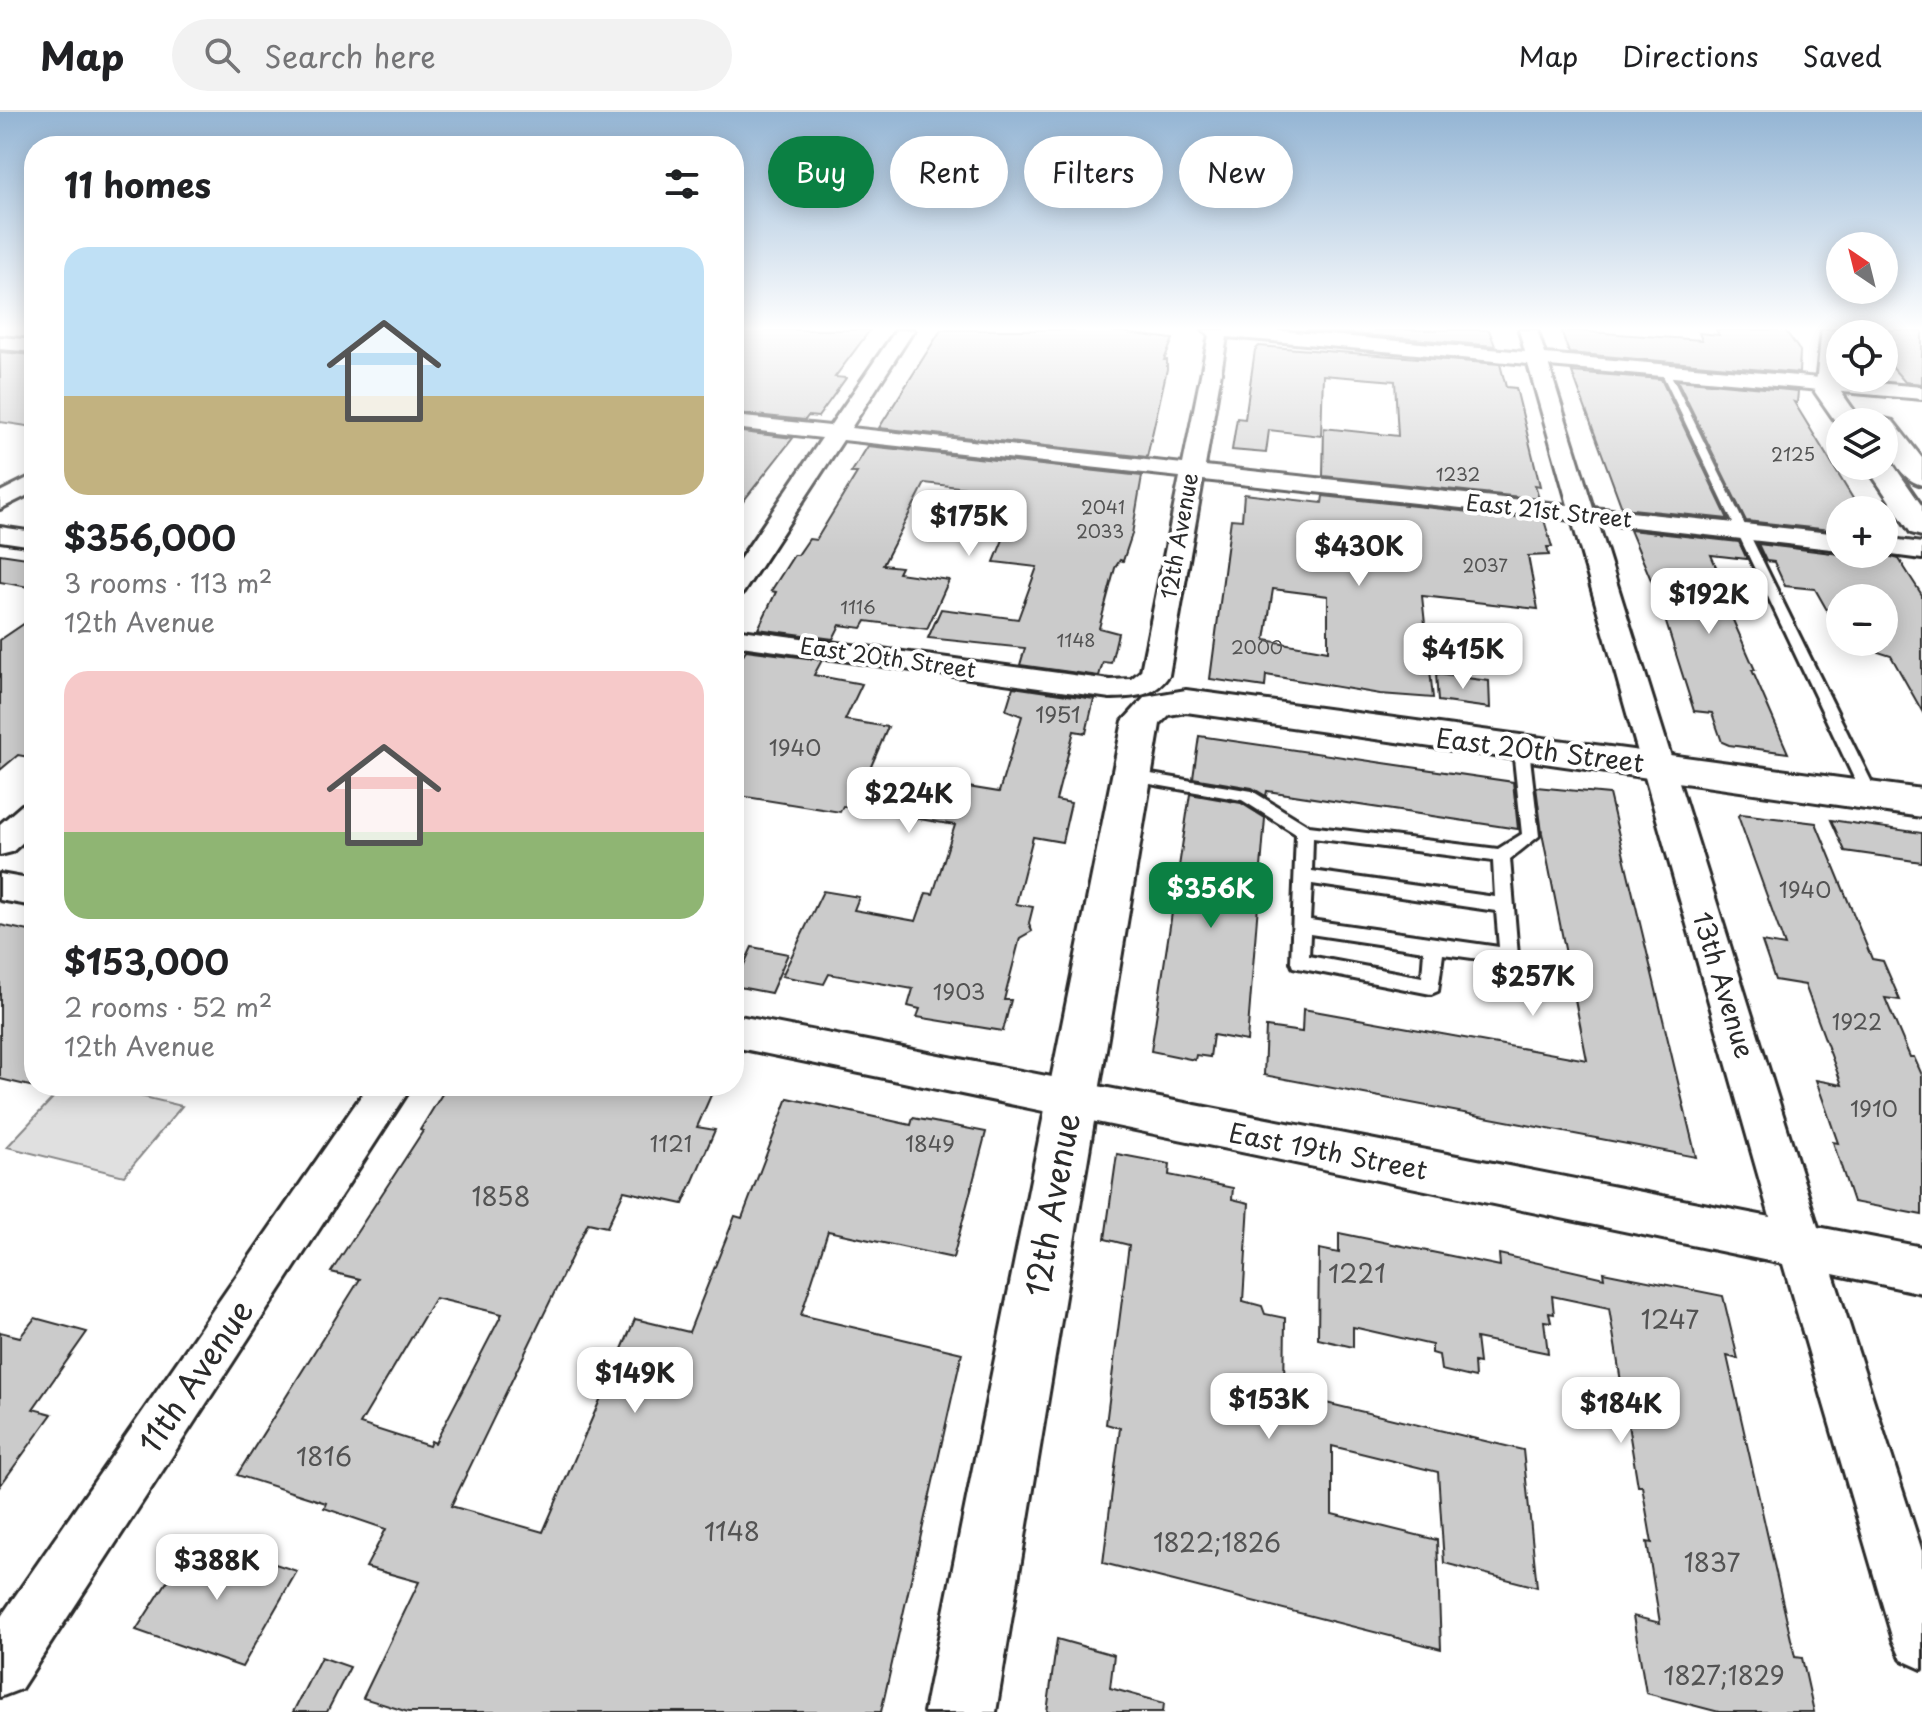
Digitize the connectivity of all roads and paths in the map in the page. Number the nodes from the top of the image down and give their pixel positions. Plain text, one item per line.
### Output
1 (855, 405) edge
2 (1204, 405) edge
3 (1551, 405) edge
4 (1680, 405) edge
5 (744, 423) edge
6 (836, 433) junction
7 (1898, 445) edge
8 (1190, 471) junction
9 (1922, 477) edge
10 (1890, 480) edge
11 (24, 488) edge
12 (0, 502) edge
13 (1584, 515) junction
14 (1922, 527) edge
15 (1740, 531) junction
16 (0, 534) edge
17 (24, 538) edge
18 (1826, 540) edge
19 (1898, 548) edge
20 (1922, 551) edge
21 (744, 572) edge
22 (744, 638) edge
23 (1148, 696) junction
24 (1521, 749) junction
25 (1658, 766) junction
26 (1133, 776) junction
27 (1870, 795) junction
28 (1922, 803) edge
29 (24, 822) edge
30 (1305, 831) junction
31 (0, 843) edge
32 (1501, 856) junction
33 (1304, 876) junction
34 (0, 887) edge
35 (24, 891) edge
36 (1504, 905) junction
37 (1301, 926) junction
38 (1434, 946) junction
39 (744, 1033) edge
40 (384, 1096) edge
41 (1071, 1101) junction
42 (1801, 1246) junction
43 (1922, 1270) edge
44 (1922, 1640) edge
45 (0, 1668) edge
46 (960, 1712) edge

1 - 6 street
2 - 8 street, 12th Avenue
3 - 13 street, 13th Avenue
4 - 15 lane
5 - 6 street, East 21st Street
6 - 8 street, East 21st Street
6 - 21 street
7 - 9 street
8 - 13 street, East 21st Street
8 - 23 street, 12th Avenue
10 - 14 street
11 - 12 street
13 - 15 street, East 21st Street
13 - 25 street, 13th Avenue
15 - 18 street, East 21st Street
15 - 27 lane
16 - 17 street
19 - 20 street
22 - 23 street, East 20th Street
23 - 24 street, East 20th Street
23 - 26 street, 12th Avenue
24 - 25 street, East 20th Street
24 - 32 lane
25 - 27 street, East 20th Street
25 - 42 street, 13th Avenue
26 - 30 lane
26 - 41 street, 12th Avenue
27 - 28 street, East 20th Street
29 - 31 street
30 - 32 lane
30 - 33 lane
32 - 36 lane
33 - 36 lane
33 - 37 lane
34 - 35 street
36 - 38 lane
37 - 38 lane
37 - 38 lane
39 - 41 street, East 19th Street
40 - 45 street, 11th Avenue
41 - 42 street, East 19th Street
41 - 46 street, 12th Avenue
42 - 43 street, East 19th Street
42 - 44 street, 13th Avenue

